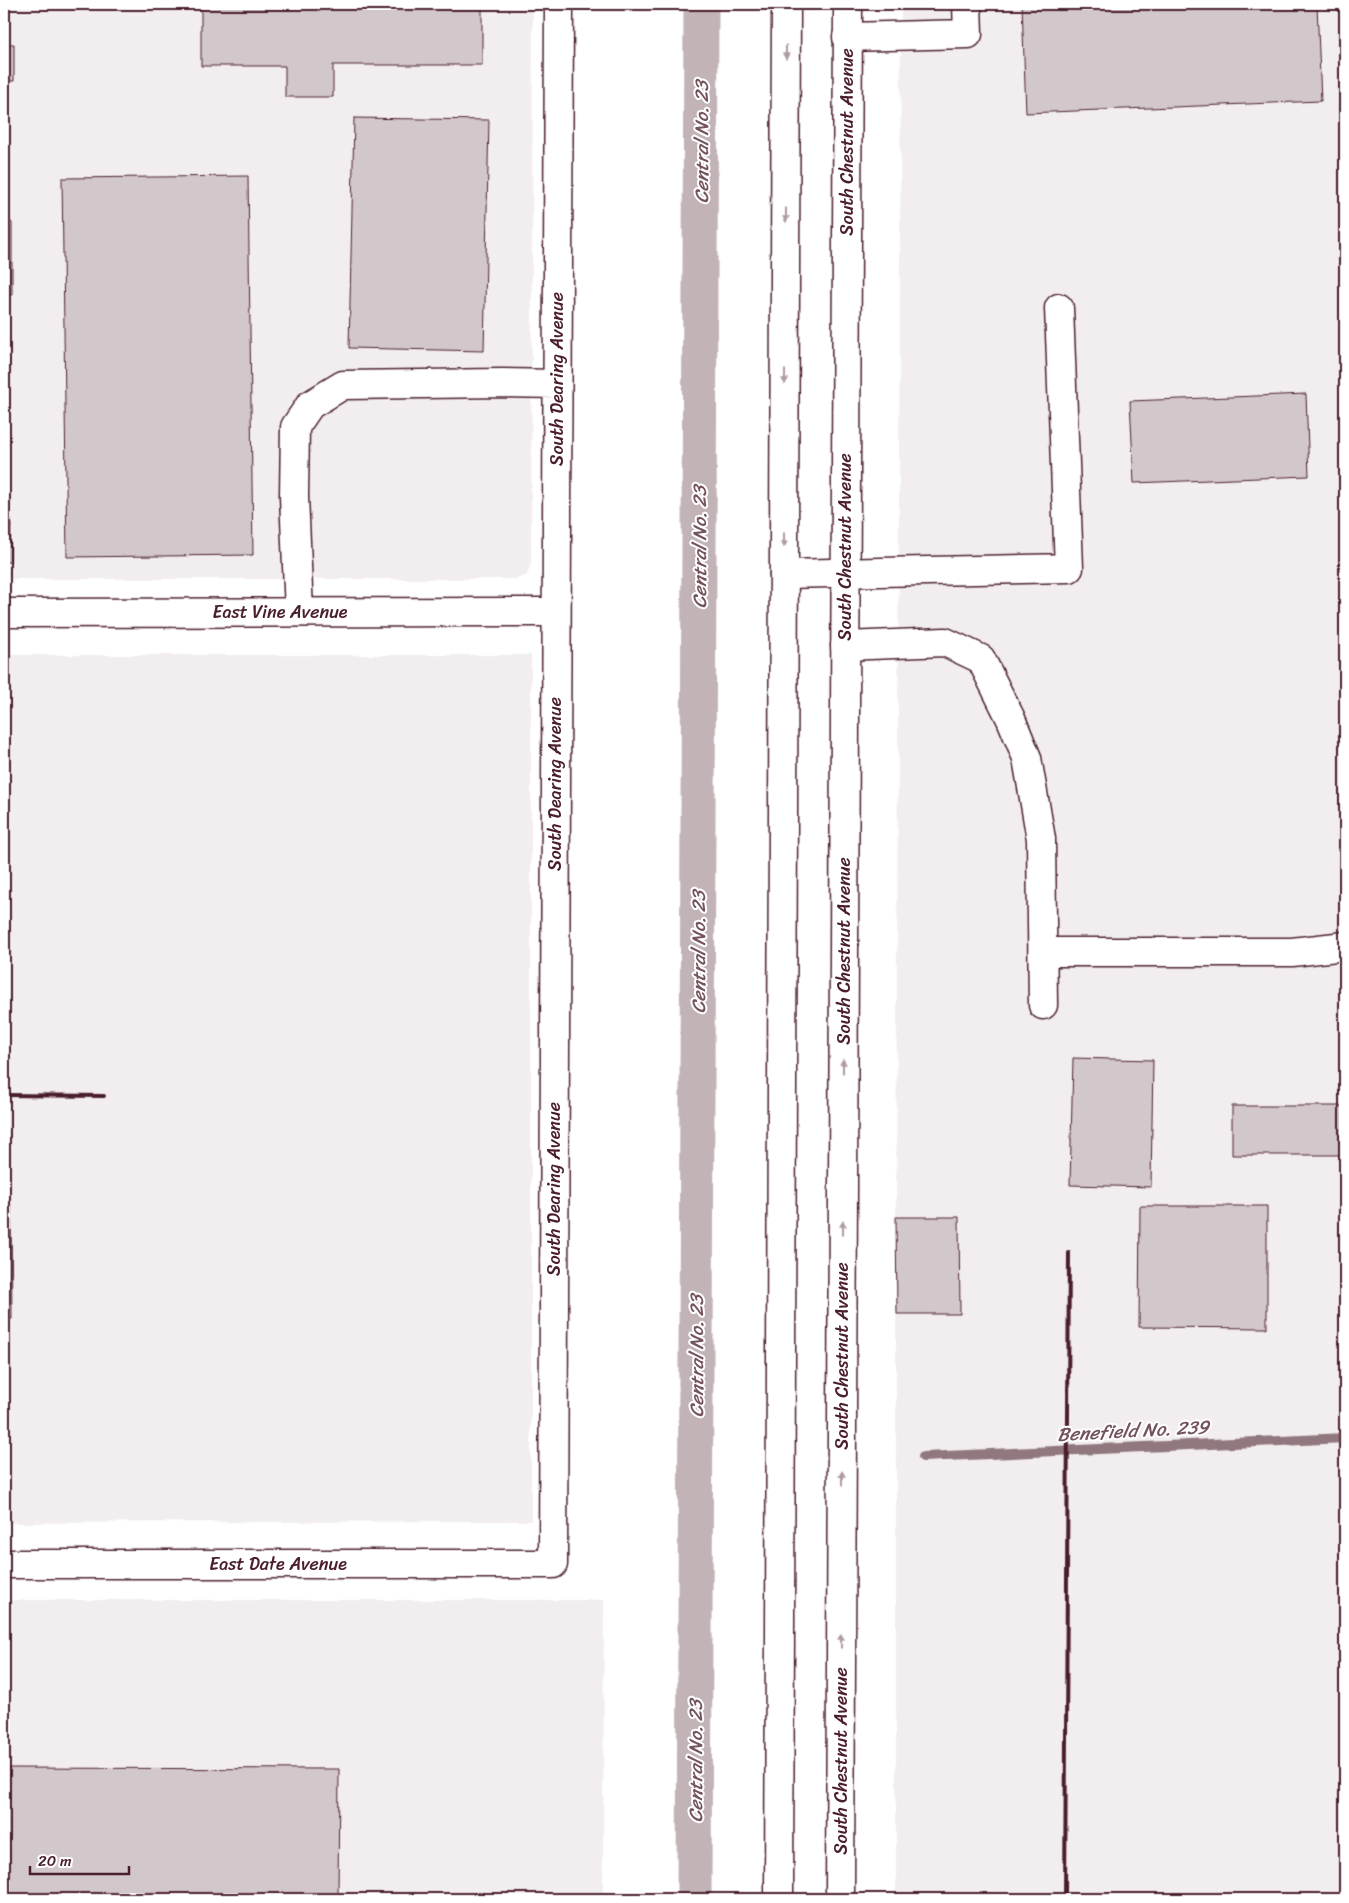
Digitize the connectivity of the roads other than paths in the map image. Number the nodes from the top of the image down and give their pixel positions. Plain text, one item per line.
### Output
1 (559, 4) edge
2 (786, 4) edge
3 (848, 4) edge
4 (966, 4) edge
5 (847, 37) junction
6 (1059, 308) dead end
7 (557, 384) junction
8 (845, 572) junction
9 (784, 574) junction
10 (299, 612) junction
11 (556, 612) junction
12 (4, 613) edge
13 (845, 646) junction
14 (1345, 946) edge
15 (1042, 952) junction
16 (1043, 1005) dead end
17 (4, 1564) edge
18 (553, 1564) joint
19 (779, 1899) edge
20 (840, 1899) edge

1 - 7 main road, South Dearing Avenue
2 -> 9 main road
3 - 5 main road, South Chestnut Avenue
4 - 5 main road
5 - 8 main road, South Chestnut Avenue
6 - 8 main road
7 - 10 main road
7 - 11 main road, South Dearing Avenue
8 - 9 main road
8 - 13 main road, South Chestnut Avenue
9 - 19 main road
10 - 11 main road, East Vine Avenue
10 - 12 main road, East Vine Avenue
11 - 18 main road, South Dearing Avenue
13 - 15 main road
20 -> 13 main road, South Chestnut Avenue
14 - 15 main road
15 - 16 main road
17 - 18 main road, East Date Avenue

